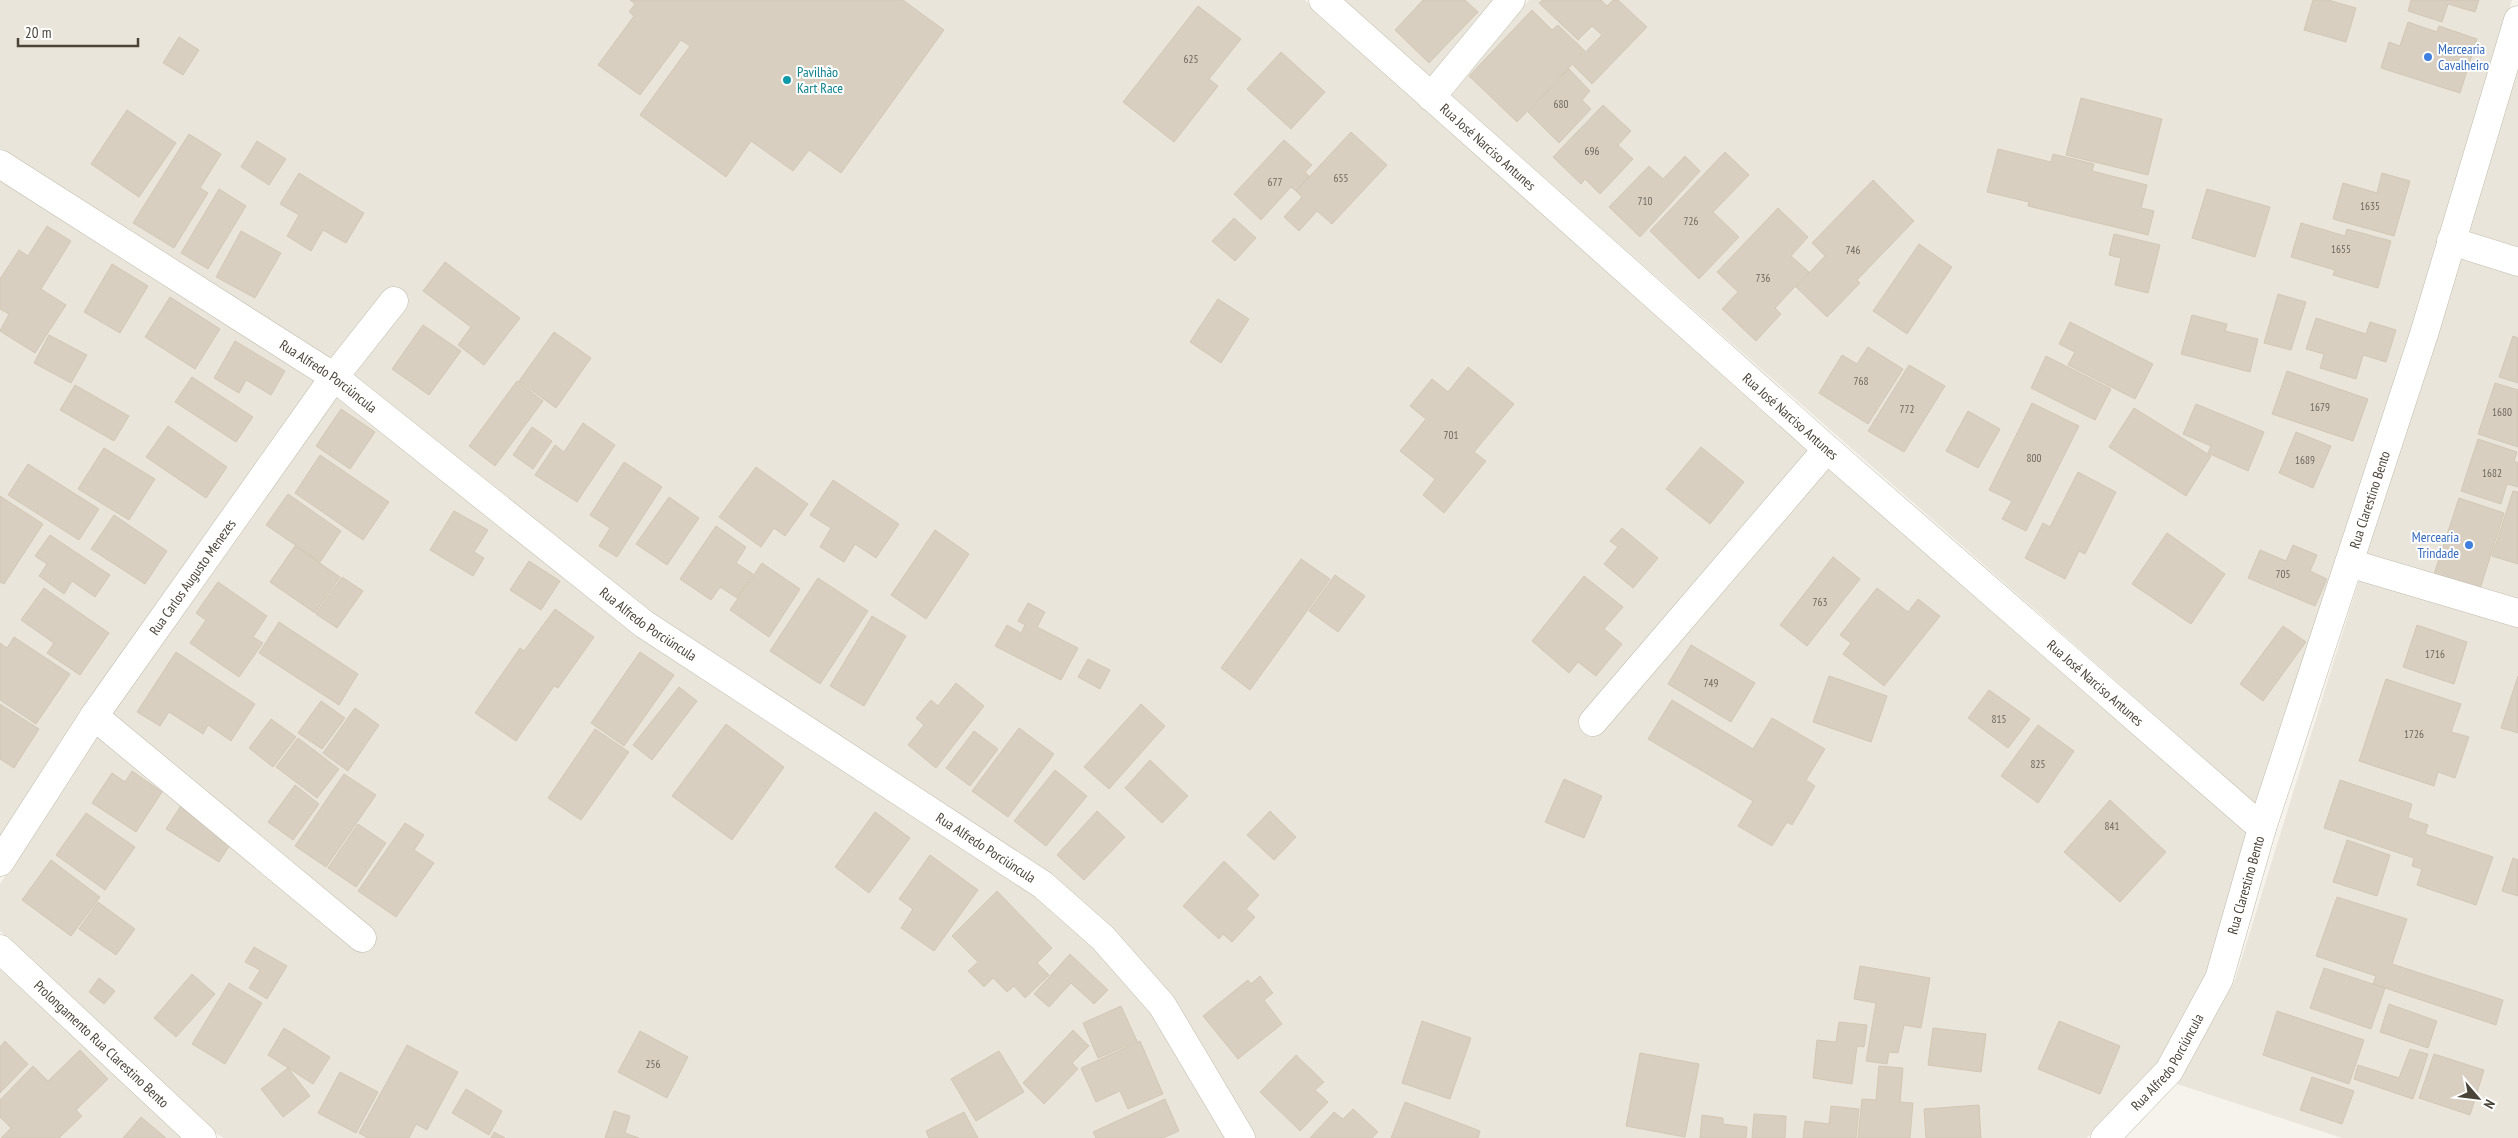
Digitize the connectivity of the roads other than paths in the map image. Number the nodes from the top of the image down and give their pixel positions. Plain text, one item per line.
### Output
1 (1323, 0) edge
2 (1511, 0) edge
3 (2518, 20) edge
4 (1430, 97) junction
5 (0, 164) edge
6 (2450, 241) junction
7 (2518, 262) edge
8 (394, 301) dead end
9 (334, 376) junction
10 (1827, 449) junction
11 (2349, 563) junction
12 (2518, 613) edge
13 (94, 716) junction
14 (1593, 722) dead end
15 (2262, 828) junction
16 (0, 862) edge
17 (362, 938) dead end
18 (0, 949) edge
19 (2220, 979) joint
20 (202, 1138) edge
21 (1241, 1138) edge
22 (2105, 1138) edge

1 - 4 street, Rua José Narciso Antunes
2 - 4 street
3 - 6 street, Rua Clarestino Bento
4 - 10 street, Rua José Narciso Antunes
5 - 9 street, Rua Alfredo Porciúncula
6 - 7 street
6 - 11 street, Rua Clarestino Bento
8 - 9 street, Rua Carlos Augusto Menezes
9 - 13 street, Rua Carlos Augusto Menezes
9 - 21 street, Rua Alfredo Porciúncula
10 - 14 street
10 - 15 street, Rua José Narciso Antunes
11 - 12 street
11 - 15 street, Rua Clarestino Bento
13 - 16 street, Rua Carlos Augusto Menezes
13 - 17 street
15 - 19 street, Rua Clarestino Bento
18 - 20 street, Prolongamento Rua Clarestino Bento
19 - 22 street, Rua Alfredo Porciúncula

